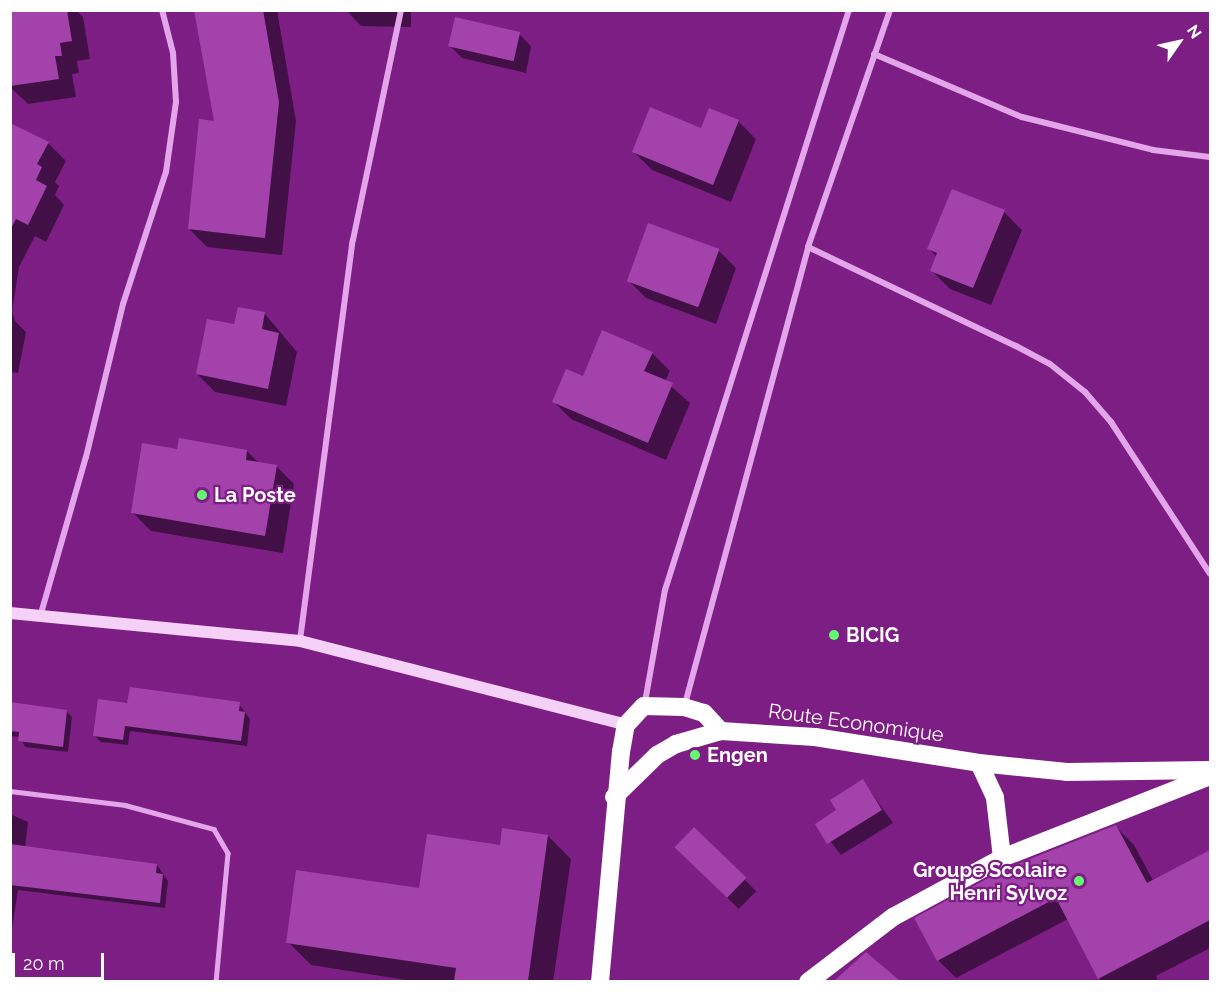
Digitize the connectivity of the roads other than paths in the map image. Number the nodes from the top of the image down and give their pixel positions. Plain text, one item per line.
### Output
1 (162, 10) edge
2 (400, 10) edge
3 (849, 10) edge
4 (890, 10) edge
5 (874, 54) junction
6 (1210, 157) edge
7 (808, 248) junction
8 (1210, 574) edge
9 (10, 613) edge
10 (40, 616) junction
11 (300, 641) junction
12 (644, 706) junction
13 (684, 707) junction
14 (626, 725) junction
15 (721, 730) junction
16 (979, 763) junction
17 (1210, 770) edge
18 (1210, 776) edge
19 (10, 791) edge
20 (614, 797) junction
21 (1002, 858) junction
22 (216, 981) edge
23 (600, 981) edge
24 (808, 981) edge

1 - 10 street
2 - 11 street
3 - 12 street
4 - 5 street
5 - 6 street
5 - 7 street
7 - 8 street
7 - 13 street
9 - 10 street
10 - 11 street
11 - 14 street
12 - 13 highway
12 - 14 highway
13 - 15 highway
14 - 20 highway
15 - 16 highway, Route Economique
15 - 20 highway
16 - 17 highway, Route Economique
16 - 21 highway
18 - 21 highway
19 - 22 lane
20 - 23 highway
21 - 24 highway

